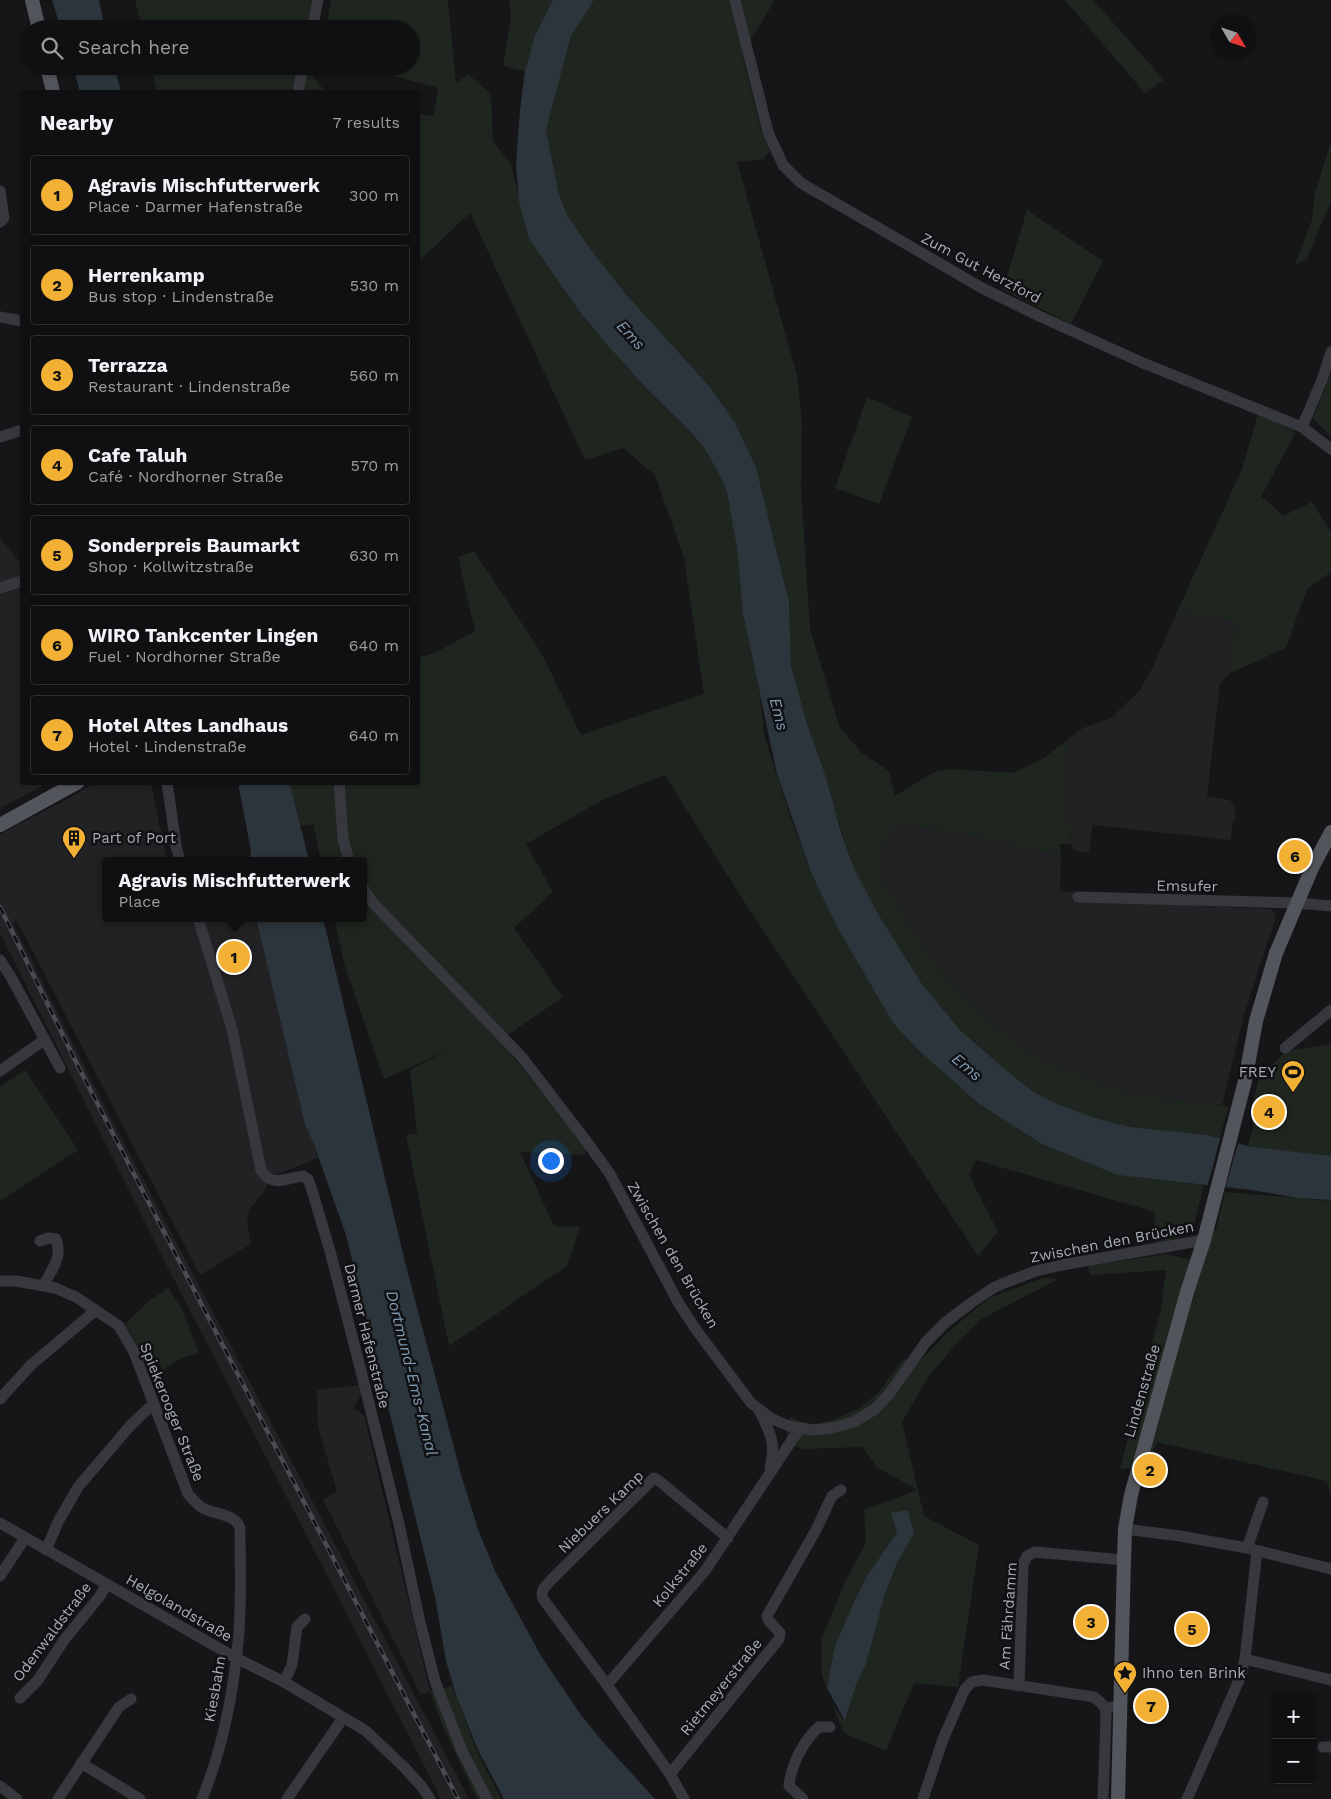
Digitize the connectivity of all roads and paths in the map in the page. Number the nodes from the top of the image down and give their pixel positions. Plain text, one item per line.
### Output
1 (32, 0) edge
2 (318, 0) edge
3 (735, 0) edge
4 (37, 20) edge
5 (314, 20) edge
6 (49, 75) edge
7 (301, 75) edge
8 (53, 90) edge
9 (298, 90) edge
10 (0, 191) edge
11 (0, 222) edge
12 (0, 317) edge
13 (20, 322) edge
14 (1330, 356) edge
15 (1302, 427) junction
16 (20, 431) edge
17 (0, 437) edge
18 (1331, 449) edge
19 (20, 582) edge
20 (0, 588) edge
21 (73, 785) edge
22 (168, 785) edge
23 (339, 785) edge
24 (0, 825) edge
25 (1331, 832) edge
26 (179, 857) edge
27 (348, 857) edge
28 (367, 894) edge
29 (1078, 897) dead end
30 (1296, 903) junction
31 (1331, 906) edge
32 (199, 922) edge
33 (0, 960) edge
34 (1331, 1010) edge
35 (44, 1040) junction
36 (1285, 1048) dead end
37 (60, 1068) dead end
38 (0, 1072) edge
39 (1204, 1240) junction
40 (40, 1241) dead end
41 (0, 1281) edge
42 (44, 1284) junction
43 (96, 1310) junction
44 (0, 1399) edge
45 (153, 1404) junction
46 (758, 1409) junction
47 (800, 1428) junction
48 (768, 1478) junction
49 (841, 1490) dead end
50 (1263, 1502) dead end
51 (238, 1522) joint
52 (0, 1524) edge
53 (1125, 1529) junction
54 (25, 1538) junction
55 (728, 1538) junction
56 (46, 1550) junction
57 (1252, 1550) junction
58 (1124, 1560) junction
59 (1331, 1569) edge
60 (0, 1576) edge
61 (107, 1584) junction
62 (305, 1619) dead end
63 (236, 1658) junction
64 (1246, 1659) junction
65 (1331, 1680) edge
66 (284, 1682) junction
67 (608, 1685) junction
68 (1019, 1686) junction
69 (20, 1698) dead end
70 (131, 1698) dead end
71 (1120, 1706) junction
72 (1105, 1708) junction
73 (343, 1718) junction
74 (830, 1728) dead end
75 (81, 1763) junction
76 (670, 1774) junction
77 (0, 1786) edge
78 (17, 1799) edge
79 (58, 1799) edge
80 (140, 1799) edge
81 (202, 1799) edge
82 (287, 1799) edge
83 (430, 1799) edge
84 (487, 1799) edge
85 (684, 1799) edge
86 (803, 1799) edge
87 (923, 1799) edge
88 (1103, 1799) edge
89 (1118, 1799) edge
90 (1187, 1799) edge

1 - 4 main road
2 - 5 street
3 - 15 street, Zum Gut Herzford
6 - 8 main road
7 - 9 street
10 - 11 street
12 - 13 street
14 - 15 street
15 - 18 street, Zum Gut Herzford
16 - 17 street
19 - 20 street
21 - 24 main road
22 - 26 street
23 - 27 street
25 - 30 main road, Lindenstraße
28 - 46 street, Zwischen den Brücken
29 - 30 street, Emsufer
30 - 31 street, Emsufer
30 - 39 main road, Lindenstraße
32 - 84 street, Darmer Hafenstraße
33 - 35 street
34 - 36 street
35 - 37 street
35 - 38 street
39 - 47 street, Zwischen den Brücken
39 - 53 main road, Lindenstraße
40 - 42 street
41 - 42 street, Spiekerooger Straße
42 - 43 street, Spiekerooger Straße
43 - 44 street
43 - 45 street, Spiekerooger Straße
45 - 51 street, Spiekerooger Straße
45 - 56 street
46 - 47 street, Zwischen den Brücken
46 - 48 street, Kolkstraße
47 - 48 street, Kolkstraße
48 - 55 street, Kolkstraße
49 - 76 street, Rietmeyerstraße
50 - 57 street
51 - 63 street, Kiesbahn
52 - 54 street, Helgolandstraße
53 - 57 street
53 - 58 main road, Lindenstraße
54 - 56 street, Helgolandstraße
54 - 60 street
55 - 67 street, Kolkstraße
55 - 67 street, Niebuers Kamp
56 - 61 street, Helgolandstraße
57 - 59 street
57 - 64 street
58 - 68 street, Am Fährdamm
58 - 71 main road, Lindenstraße
61 - 63 street, Helgolandstraße
61 - 69 street, Odenwaldstraße
62 - 66 street
63 - 66 street, Helgolandstraße
63 - 81 street, Kiesbahn
64 - 65 street
64 - 90 street
66 - 73 street, Helgolandstraße
67 - 76 street
68 - 72 street
68 - 87 street
70 - 75 street
71 - 72 street
71 - 89 main road, Lindenstraße
72 - 88 street
73 - 82 street
73 - 83 street, Helgolandstraße
74 - 86 street
75 - 79 street
75 - 80 street
76 - 85 street
77 - 78 street

